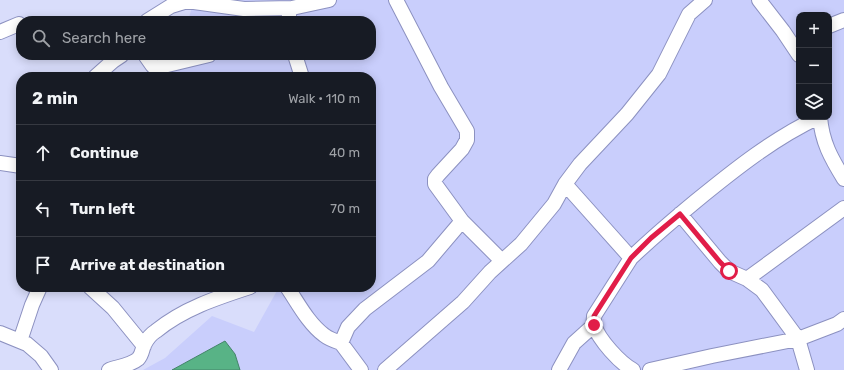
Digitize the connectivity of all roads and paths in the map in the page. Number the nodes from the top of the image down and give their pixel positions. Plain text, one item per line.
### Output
1 (329, 0) edge
2 (396, 0) edge
3 (705, 0) edge
4 (759, 0) edge
5 (291, 14) edge
6 (155, 16) edge
7 (844, 20) edge
8 (16, 25) edge
9 (832, 25) edge
10 (0, 32) edge
11 (794, 39) edge
12 (114, 60) edge
13 (148, 60) edge
14 (188, 60) edge
15 (297, 60) edge
16 (101, 72) edge
17 (300, 72) edge
18 (813, 120) edge
19 (820, 120) edge
20 (0, 163) edge
21 (16, 165) edge
22 (844, 179) edge
23 (565, 184) junction
24 (844, 208) edge
25 (680, 214) junction
26 (462, 221) junction
27 (631, 258) junction
28 (502, 261) junction
29 (747, 279) junction
30 (38, 292) edge
31 (95, 292) edge
32 (235, 292) edge
33 (290, 292) edge
34 (844, 319) edge
35 (594, 325) junction
36 (0, 333) edge
37 (798, 339) junction
38 (20, 341) junction
39 (341, 343) junction
40 (144, 346) junction
41 (51, 370) edge
42 (109, 370) edge
43 (361, 370) edge
44 (385, 370) edge
45 (559, 370) edge
46 (633, 370) edge
47 (650, 370) edge
48 (807, 370) edge

1 - 5 street
2 - 26 street
3 - 23 street
4 - 11 street
5 - 6 street
7 - 9 street
8 - 10 street
12 - 16 street
13 - 14 street
15 - 17 street
18 - 25 street
19 - 22 street
20 - 21 street
23 - 27 street
23 - 28 street
24 - 29 street
25 - 27 street
25 - 29 street
26 - 28 street
26 - 39 street
27 - 35 street
28 - 44 street
29 - 37 street
30 - 38 street
31 - 40 street
32 - 40 street
33 - 39 street
34 - 37 street
35 - 45 street
35 - 46 street
36 - 38 street
37 - 47 street
37 - 48 street
38 - 41 street
39 - 43 street
40 - 42 street

